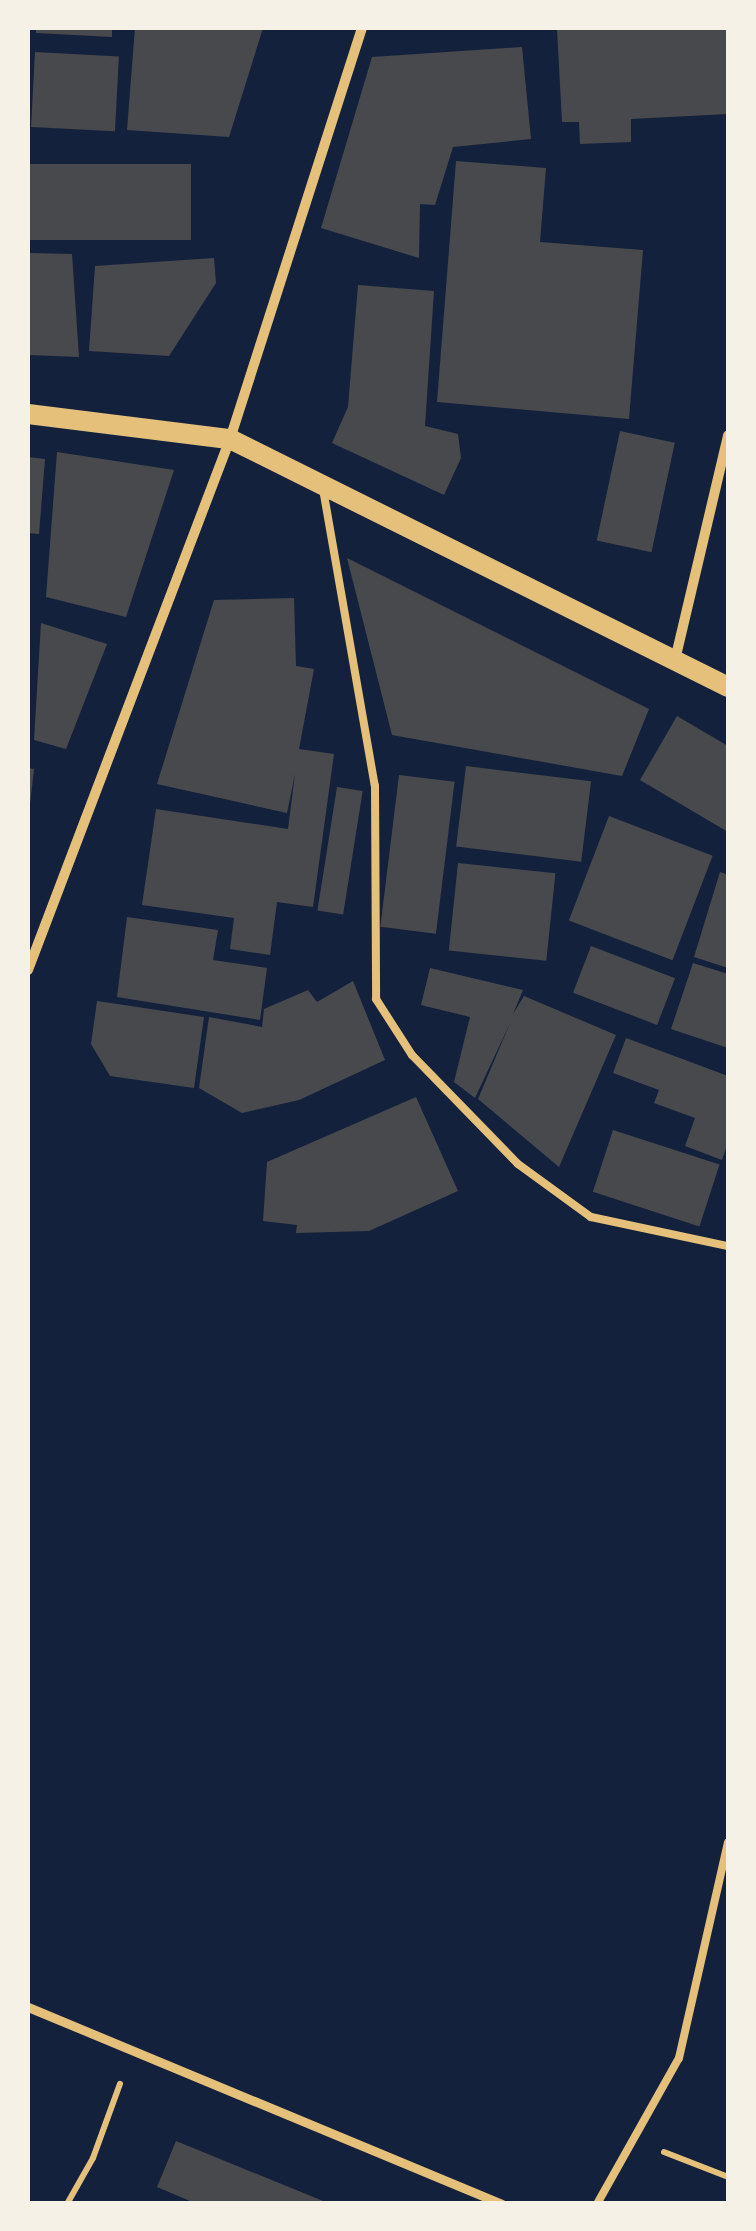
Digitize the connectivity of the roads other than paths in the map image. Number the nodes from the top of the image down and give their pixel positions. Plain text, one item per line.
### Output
1 (362, 28) edge
2 (28, 414) edge
3 (728, 435) edge
4 (230, 439) junction
5 (322, 484) junction
6 (674, 660) junction
7 (728, 687) edge
8 (28, 970) edge
9 (728, 1246) edge
10 (728, 1843) edge
11 (28, 2007) edge
12 (502, 2204) edge
13 (597, 2204) edge

1 - 4 street
2 - 4 main road
3 - 6 street
4 - 5 main road
4 - 8 street
5 - 6 main road
5 - 9 lane
6 - 7 main road
10 - 13 lane
11 - 12 street

